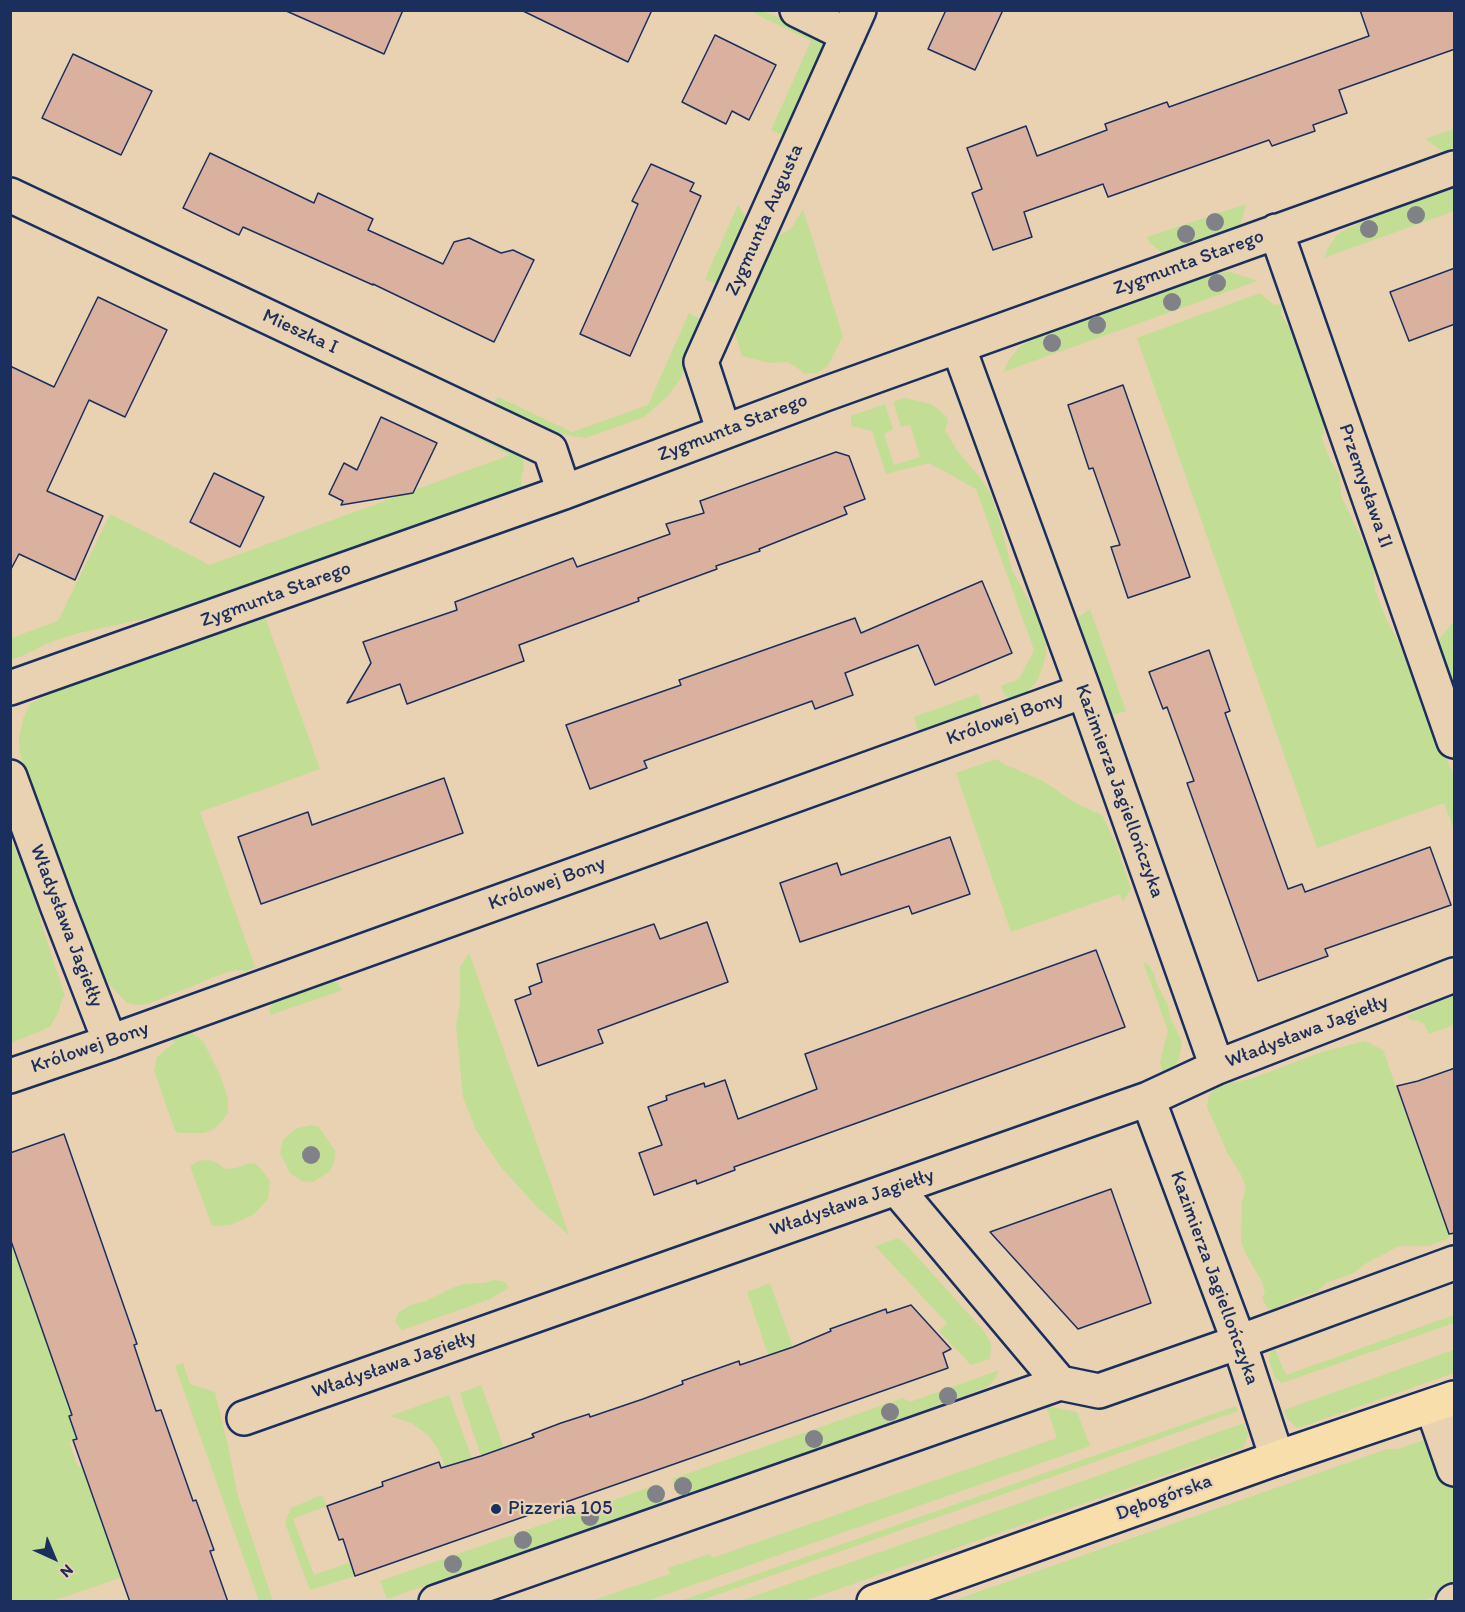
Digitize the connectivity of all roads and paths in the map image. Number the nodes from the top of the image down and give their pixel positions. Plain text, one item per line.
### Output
1 (796, 10) edge
2 (853, 23) edge
3 (1455, 168) edge
4 (10, 195) edge
5 (1276, 231) junction
6 (958, 346) junction
7 (724, 432) junction
8 (564, 492) junction
9 (10, 688) edge
10 (1084, 691) junction
11 (1455, 741) edge
12 (10, 777) edge
13 (1455, 975) edge
14 (110, 1042) junction
15 (1217, 1067) junction
16 (10, 1076) edge
17 (1148, 1099) junction
18 (896, 1188) junction
19 (1455, 1263) edge
20 (1239, 1342) junction
21 (1060, 1383) junction
22 (1443, 1402) edge
23 (244, 1418) dead end
24 (1277, 1458) junction
25 (1455, 1469) edge
26 (436, 1602) edge
27 (874, 1602) edge

1 - 2 street
2 - 7 street, Zygmunta Augusta
3 - 5 street, Zygmunta Starego
4 - 8 street, Mieszka I
5 - 6 street, Zygmunta Starego
5 - 11 street, Przemysława II
6 - 7 street, Zygmunta Starego
6 - 10 street, Kazimierza Jagiellończyka
7 - 8 street, Zygmunta Starego
8 - 9 street, Zygmunta Starego
10 - 14 street, Królowej Bony
10 - 15 street, Kazimierza Jagiellończyka
12 - 14 street, Władysława Jagiełły
13 - 15 street, Władysława Jagiełły
14 - 16 street, Królowej Bony
15 - 17 street, Władysława Jagiełły
17 - 18 street, Władysława Jagiełły
17 - 20 street, Kazimierza Jagiellończyka
18 - 21 street
18 - 23 street, Władysława Jagiełły
19 - 20 street
20 - 21 street
20 - 24 street, Kazimierza Jagiellończyka
21 - 26 street
22 - 24 main road, Dębogórska
22 - 25 street
24 - 27 main road, Dębogórska

